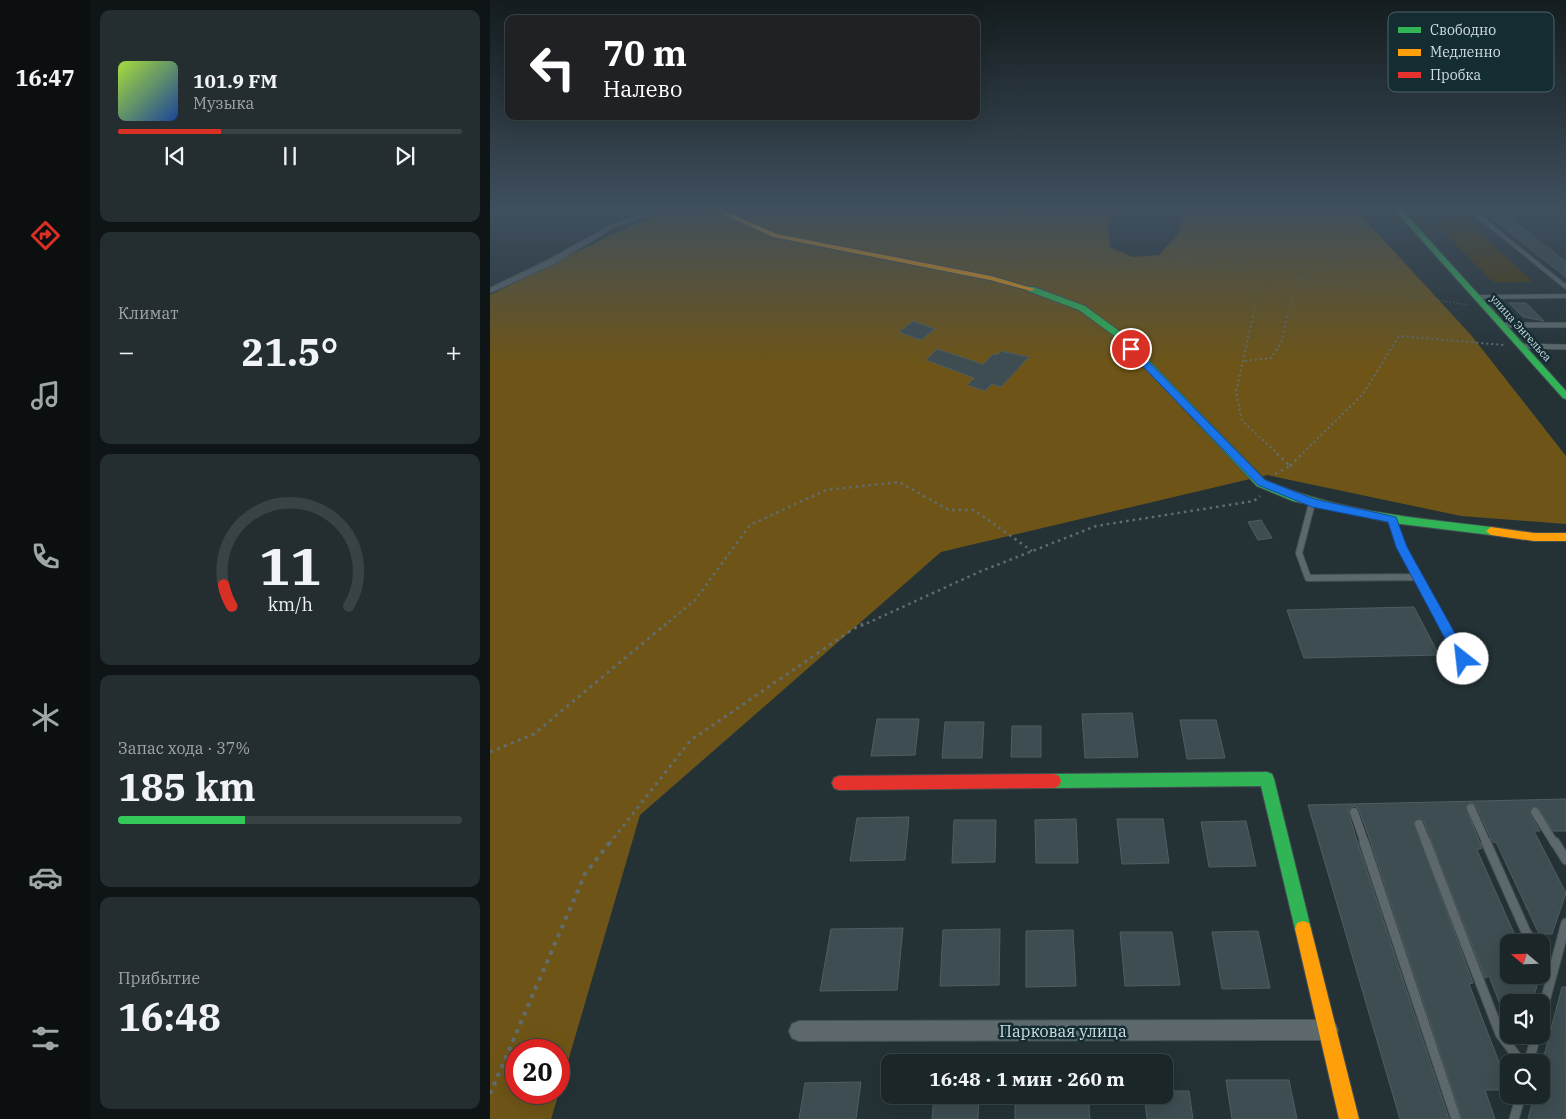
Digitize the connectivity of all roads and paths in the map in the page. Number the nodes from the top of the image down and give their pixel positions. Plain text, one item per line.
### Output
1 (552, 261) edge
2 (905, 261) edge
3 (1106, 261) edge
4 (1148, 261) edge
5 (1188, 261) edge
6 (1239, 261) edge
7 (1333, 261) edge
8 (1444, 261) edge
9 (1534, 261) edge
10 (1243, 270) junction
11 (1299, 278) junction
12 (1566, 287) edge
13 (490, 291) edge
14 (1566, 296) edge
15 (1476, 297) junction
16 (1486, 308) junction
17 (1502, 325) junction
18 (1566, 325) edge
19 (1520, 346) junction
20 (1566, 347) edge
21 (1245, 361) junction
22 (1566, 396) edge
23 (1290, 466) junction
24 (1266, 485) junction
25 (1312, 503) junction
26 (1393, 519) junction
27 (1566, 537) edge
28 (1032, 551) junction
29 (1418, 577) junction
30 (1472, 675) dead end
31 (490, 752) edge
32 (839, 783) dead end
33 (1471, 808) dead end
34 (1354, 812) dead end
35 (1535, 812) dead end
36 (1419, 824) dead end
37 (1566, 860) edge
38 (1566, 923) edge
39 (1527, 934) edge
40 (1550, 968) edge
41 (1553, 972) junction
42 (1547, 994) edge
43 (1328, 1030) junction
44 (799, 1031) dead end
45 (1515, 1054) edge
46 (490, 1094) edge
47 (1518, 1104) edge
48 (1349, 1119) edge
49 (1456, 1119) edge
50 (1514, 1119) edge

1 - 13 street
2 - 24 street
3 - 4 path
5 - 10 path
6 - 10 path
7 - 11 path
8 - 15 street, улица Энгельса
9 - 12 lane
10 - 21 path
11 - 16 path
11 - 21 path
14 - 15 lane
15 - 16 street, улица Энгельса
16 - 17 street, улица Энгельса
17 - 18 lane
17 - 19 street, улица Энгельса
19 - 20 lane
19 - 22 street, улица Энгельса
19 - 23 path
21 - 23 path
23 - 24 path
24 - 25 street
24 - 28 path
25 - 26 street
25 - 29 lane
26 - 27 street
26 - 29 lane
28 - 31 path
28 - 46 path
29 - 30 lane
32 - 43 street
33 - 39 lane
34 - 49 lane
35 - 37 lane
36 - 45 lane
38 - 41 lane
40 - 41 lane
41 - 42 lane
43 - 44 street, Парковая улица
43 - 48 street
47 - 50 lane

